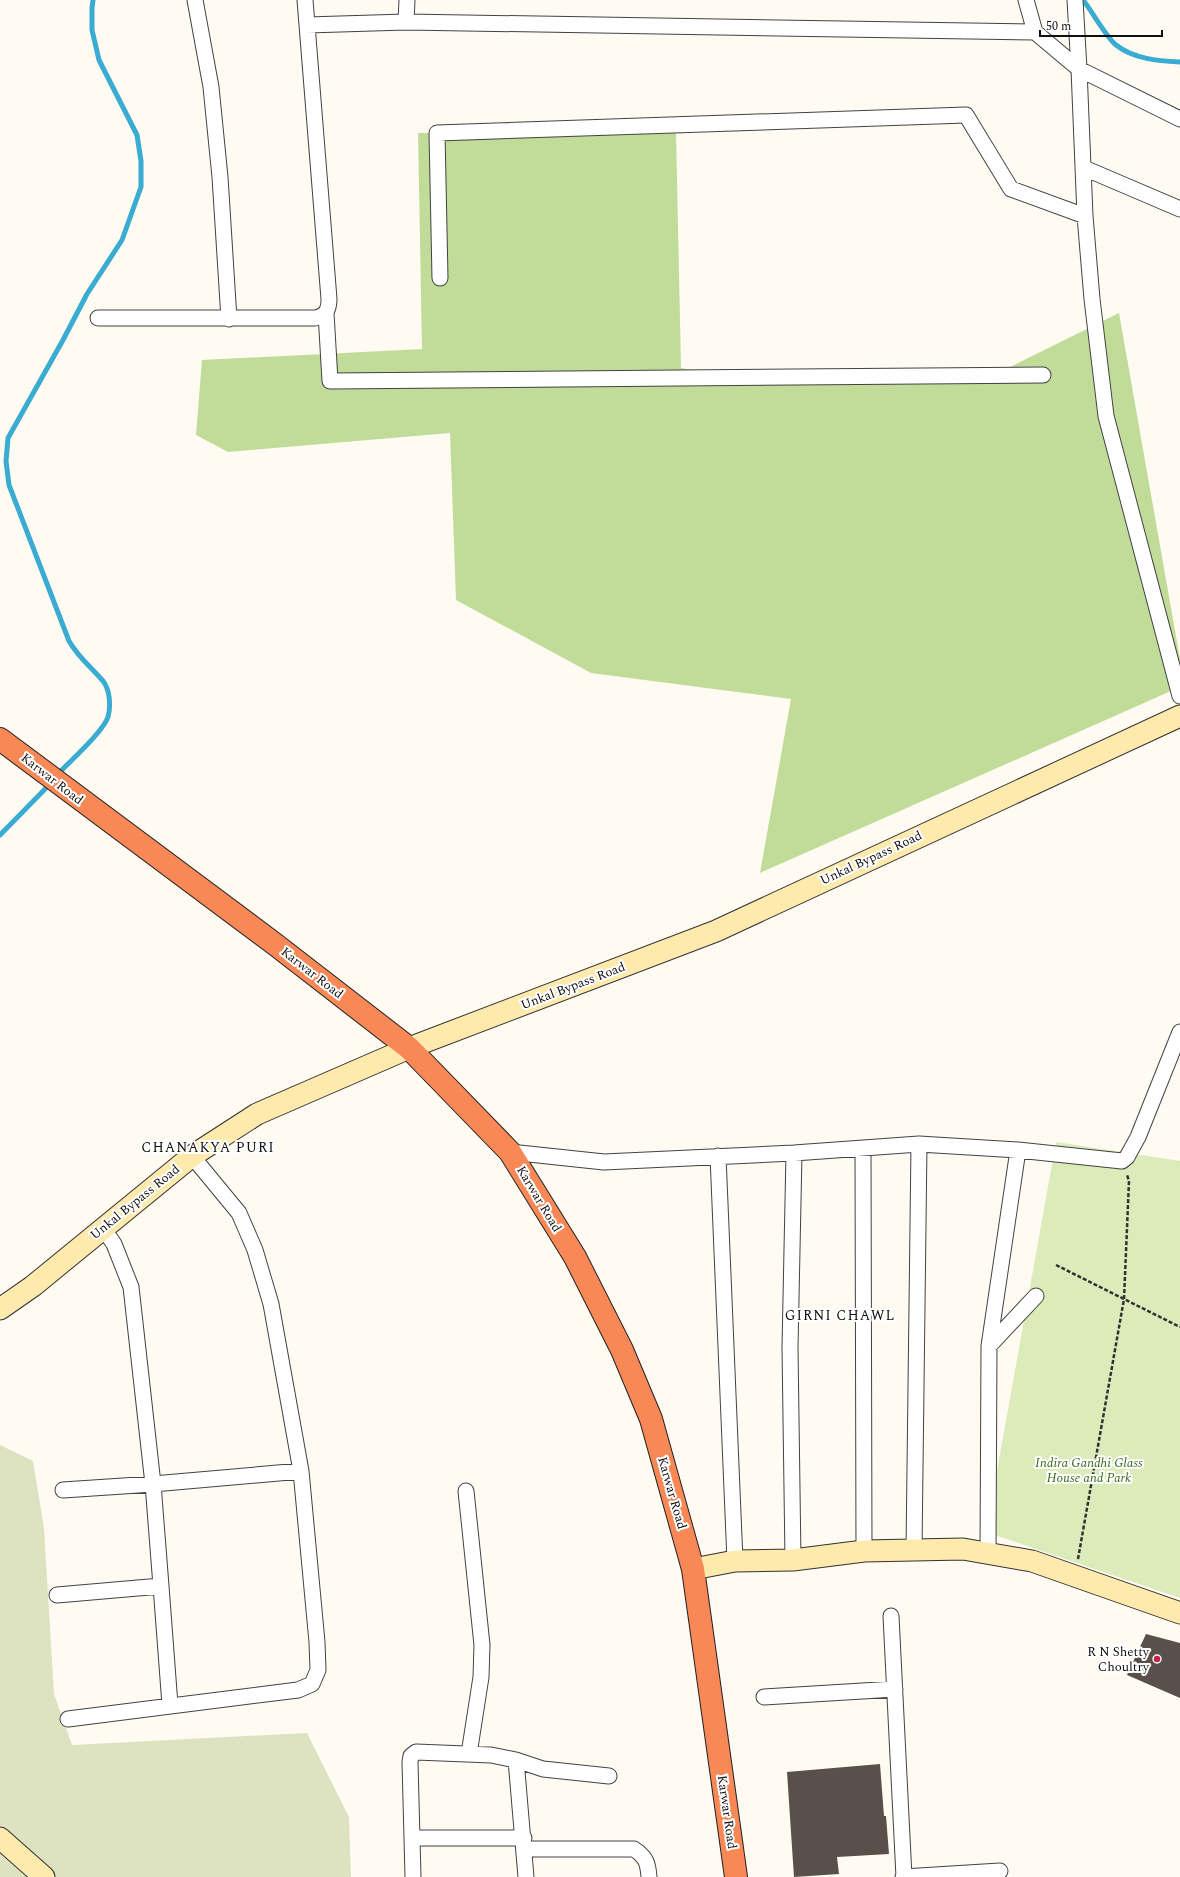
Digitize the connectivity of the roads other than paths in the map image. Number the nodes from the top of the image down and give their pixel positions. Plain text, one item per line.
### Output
1 (195, 0) edge
2 (305, 0) edge
3 (407, 0) edge
4 (1026, 0) edge
5 (1075, 0) edge
6 (406, 22) junction
7 (307, 25) junction
8 (1035, 32) junction
9 (1079, 69) junction
10 (1180, 119) edge
11 (1084, 168) junction
12 (1180, 210) edge
13 (1085, 216) junction
14 (440, 278) dead end
15 (326, 313) junction
16 (98, 318) dead end
17 (229, 319) junction
18 (1044, 375) dead end
19 (1180, 696) edge
20 (1180, 716) edge
21 (0, 739) edge
22 (1180, 1032) edge
23 (409, 1048) junction
24 (919, 1144) junction
25 (863, 1148) junction
26 (1018, 1150) junction
27 (510, 1152) junction
28 (794, 1153) junction
29 (192, 1156) junction
30 (718, 1156) junction
31 (103, 1228) junction
32 (1036, 1296) dead end
33 (0, 1309) edge
34 (989, 1346) junction
35 (301, 1471) junction
36 (153, 1484) junction
37 (64, 1490) dead end
38 (466, 1491) dead end
39 (914, 1550) junction
40 (864, 1551) junction
41 (988, 1553) junction
42 (793, 1560) junction
43 (735, 1561) junction
44 (693, 1569) junction
45 (161, 1586) junction
46 (57, 1595) dead end
47 (1180, 1613) edge
48 (891, 1616) dead end
49 (895, 1689) junction
50 (764, 1697) dead end
51 (170, 1705) junction
52 (68, 1719) dead end
53 (469, 1754) junction
54 (516, 1760) junction
55 (609, 1776) dead end
56 (0, 1838) edge
57 (412, 1838) junction
58 (524, 1844) junction
59 (1000, 1871) dead end
60 (44, 1877) edge
61 (413, 1877) edge
62 (526, 1877) edge
63 (649, 1877) edge
64 (736, 1877) edge
65 (904, 1877) edge

1 - 17 street
2 - 7 street
3 - 6 street
4 - 8 street
5 - 9 street
6 - 7 street
6 - 8 street
7 - 15 street
8 - 9 street
9 - 10 street
9 - 11 street
11 - 12 street
11 - 13 street
13 - 14 street
13 - 19 street
15 - 17 street
15 - 18 street
16 - 17 street
20 - 23 main road, Unkal Bypass Road
21 - 23 highway, Karwar Road
22 - 26 street
23 - 27 highway, Karwar Road
23 - 29 main road, Unkal Bypass Road
24 - 25 street
24 - 26 street
24 - 39 street
25 - 28 street
25 - 40 street
26 - 34 street
27 - 30 street
27 - 44 highway, Karwar Road
28 - 30 street
28 - 42 street
29 - 31 main road, Unkal Bypass Road
29 - 35 street
30 - 43 street
31 - 33 main road, Unkal Bypass Road
31 - 36 street
32 - 34 street
34 - 41 street
35 - 36 street
35 - 51 street
36 - 37 street
36 - 45 street
38 - 53 street
39 - 40 main road
39 - 41 main road
40 - 42 main road
41 - 47 main road
42 - 43 main road
43 - 44 main road
44 - 64 highway, Karwar Road
45 - 46 street
45 - 51 street
48 - 49 street
49 - 50 street
49 - 65 street
51 - 52 street
53 - 54 street
53 - 57 street
54 - 55 street
54 - 58 street
56 - 60 main road
57 - 58 street
57 - 61 street
58 - 62 street
58 - 63 street
59 - 65 street

